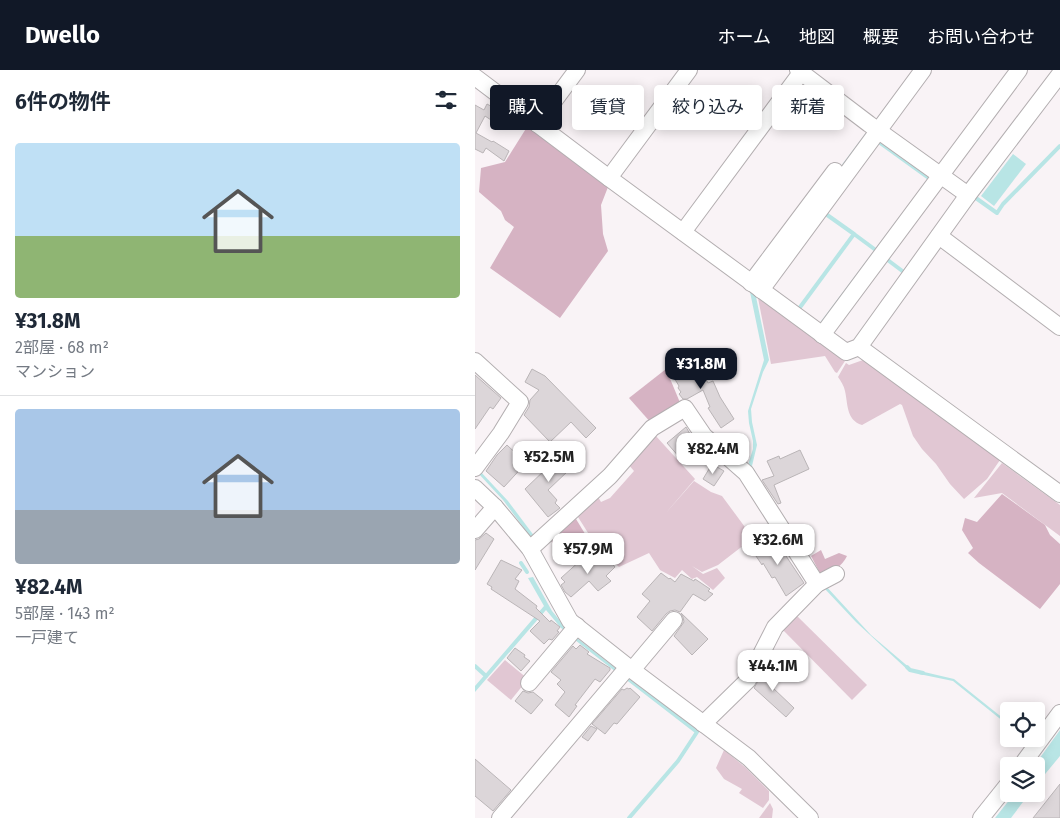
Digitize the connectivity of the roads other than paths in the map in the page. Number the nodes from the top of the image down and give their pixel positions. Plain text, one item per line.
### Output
1 (577, 70) edge
2 (689, 70) edge
3 (909, 70) edge
4 (923, 70) edge
5 (1019, 70) edge
6 (801, 71) edge
7 (1060, 74) edge
8 (475, 77) edge
9 (490, 88) edge
10 (562, 90) edge
11 (874, 128) junction
12 (545, 130) edge
13 (940, 174) junction
14 (609, 178) junction
15 (968, 195) junction
16 (683, 232) junction
17 (939, 236) junction
18 (756, 286) junction
19 (1060, 327) edge
20 (822, 335) junction
21 (859, 347) junction
22 (475, 361) edge
23 (475, 468) edge
24 (475, 488) edge
25 (1060, 494) edge
26 (495, 507) junction
27 (475, 530) edge
28 (530, 549) junction
29 (836, 574) dead end
30 (817, 584) junction
31 (674, 620) dead end
32 (577, 626) junction
33 (630, 668) junction
34 (529, 683) dead end
35 (1060, 713) edge
36 (703, 724) junction
37 (1028, 757) edge
38 (1000, 794) edge
39 (500, 818) edge
40 (810, 818) edge
41 (981, 818) edge

1 - 10 street
2 - 14 street
3 - 11 street
4 - 11 street
5 - 13 street
6 - 11 street
6 - 16 street
7 - 15 street
8 - 9 street
11 - 13 street
11 - 18 street
12 - 14 street
13 - 15 street
13 - 20 street
14 - 16 street
15 - 17 street
16 - 18 street
17 - 19 street
17 - 21 street
18 - 20 street
20 - 21 street
21 - 25 street
22 - 23 street
24 - 26 street
26 - 27 street
26 - 28 street
28 - 30 street
28 - 32 street
29 - 30 street
30 - 36 street
31 - 33 street
32 - 33 street
32 - 34 street
33 - 36 street
33 - 39 street
35 - 37 street
36 - 40 street
38 - 41 street

